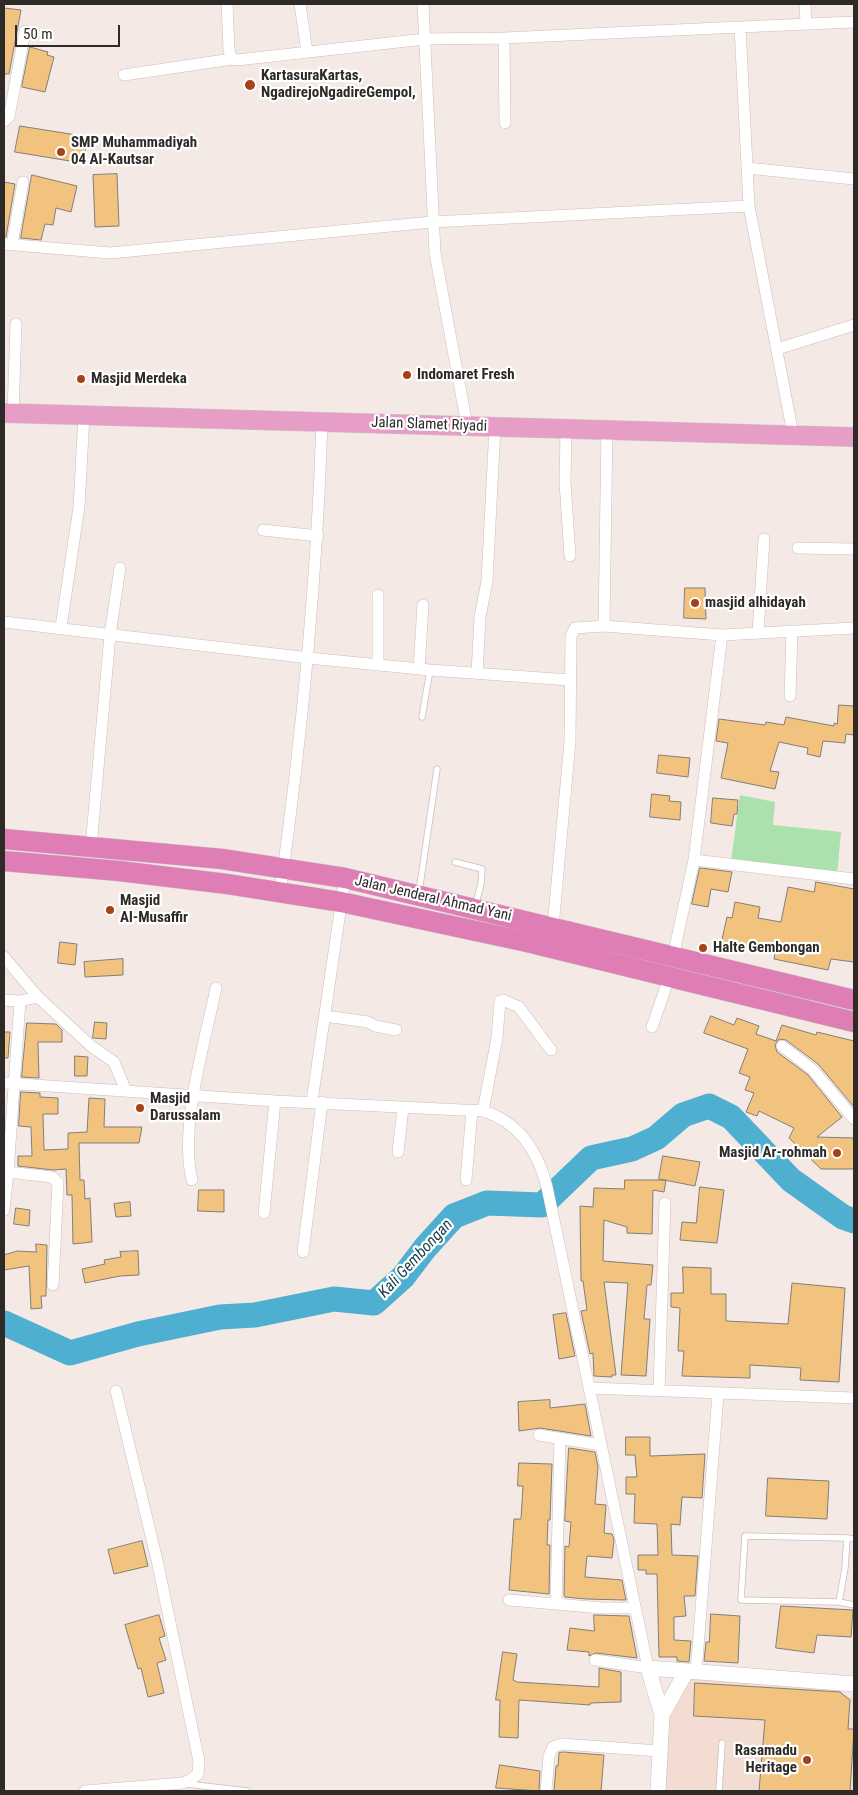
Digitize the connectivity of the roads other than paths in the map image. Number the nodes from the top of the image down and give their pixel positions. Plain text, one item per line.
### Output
1 (227, 4) edge
2 (300, 4) edge
3 (423, 4) edge
4 (805, 4) edge
5 (854, 22) edge
6 (806, 23) junction
7 (740, 27) junction
8 (25, 31) dead end
9 (504, 38) junction
10 (425, 39) junction
11 (307, 52) junction
12 (232, 59) junction
13 (124, 75) dead end
14 (4, 121) edge
15 (505, 123) dead end
16 (747, 168) junction
17 (854, 179) edge
18 (23, 182) dead end
19 (749, 206) junction
20 (432, 222) junction
21 (8, 244) edge
22 (16, 324) dead end
23 (854, 325) edge
24 (776, 349) junction
25 (8, 413) edge
26 (84, 415) junction
27 (322, 421) junction
28 (467, 425) junction
29 (495, 427) junction
30 (566, 429) junction
31 (607, 429) junction
32 (793, 434) junction
33 (854, 437) edge
34 (263, 530) dead end
35 (318, 536) junction
36 (764, 538) dead end
37 (798, 548) dead end
38 (854, 549) edge
39 (570, 556) dead end
40 (120, 568) dead end
41 (378, 595) dead end
42 (424, 605) dead end
43 (4, 622) edge
44 (604, 626) junction
45 (61, 627) junction
46 (854, 628) edge
47 (792, 631) junction
48 (758, 633) junction
49 (110, 634) junction
50 (722, 635) junction
51 (309, 658) junction
52 (378, 665) junction
53 (424, 670) junction
54 (477, 673) junction
55 (570, 680) junction
56 (790, 696) dead end
57 (422, 717) dead end
58 (437, 769) dead end
59 (4, 839) edge
60 (91, 846) junction
61 (694, 860) junction
62 (4, 861) edge
63 (455, 862) dead end
64 (284, 867) junction
65 (345, 878) junction
66 (854, 879) edge
67 (280, 893) junction
68 (418, 894) junction
69 (341, 902) junction
70 (475, 908) junction
71 (553, 927) junction
72 (4, 957) edge
73 (674, 957) junction
74 (669, 978) junction
75 (216, 988) dead end
76 (38, 997) junction
77 (4, 1000) edge
78 (854, 1000) edge
79 (20, 1001) junction
80 (325, 1016) junction
81 (854, 1022) edge
82 (652, 1027) dead end
83 (396, 1030) dead end
84 (782, 1046) dead end
85 (551, 1050) dead end
86 (9, 1083) edge
87 (126, 1090) junction
88 (195, 1095) junction
89 (275, 1101) junction
90 (317, 1102) junction
91 (402, 1108) junction
92 (478, 1111) junction
93 (854, 1119) edge
94 (398, 1152) dead end
95 (6, 1172) edge
96 (192, 1180) dead end
97 (466, 1180) dead end
98 (665, 1203) dead end
99 (4, 1210) edge
100 (264, 1213) dead end
101 (303, 1252) dead end
102 (53, 1285) dead end
103 (589, 1388) junction
104 (116, 1391) dead end
105 (659, 1391) junction
106 (718, 1394) junction
107 (854, 1398) edge
108 (539, 1435) dead end
109 (560, 1438) junction
110 (601, 1445) junction
111 (847, 1538) junction
112 (854, 1539) edge
113 (509, 1600) dead end
114 (839, 1602) junction
115 (556, 1603) junction
116 (854, 1605) edge
117 (635, 1608) junction
118 (595, 1660) dead end
119 (648, 1668) junction
120 (691, 1673) junction
121 (854, 1680) edge
122 (662, 1715) junction
123 (722, 1743) dead end
124 (659, 1751) junction
125 (178, 1786) edge
126 (85, 1791) edge
127 (247, 1791) edge
128 (546, 1791) edge
129 (658, 1791) edge
130 (719, 1791) edge

1 - 12 street
2 - 11 street
3 - 10 street
4 - 6 street
5 - 6 street
6 - 7 street
7 - 9 street
7 - 16 street
8 - 14 street
9 - 10 street
9 - 15 street
10 - 11 street
10 - 20 street
11 - 12 street
12 - 13 street
16 - 17 street
16 - 19 street
18 - 21 street
19 - 20 street
19 - 24 street
20 - 21 street
20 - 28 street
22 - 25 street
23 - 24 street
24 - 32 street
25 - 26 main road, Jalan Slamet Riyadi
26 - 27 main road, Jalan Slamet Riyadi
26 - 45 street
27 - 28 main road, Jalan Slamet Riyadi
27 - 35 street
28 - 29 main road, Jalan Slamet Riyadi
29 - 30 main road, Jalan Slamet Riyadi
29 - 54 street
30 - 31 main road, Jalan Slamet Riyadi
30 - 39 street
31 - 32 main road, Jalan Slamet Riyadi
31 - 44 street
32 - 33 main road, Jalan Slamet Riyadi
34 - 35 street
35 - 51 street
36 - 48 street
37 - 38 street
40 - 49 street
41 - 52 street
42 - 53 street
43 - 45 street
44 - 50 street
44 - 55 street
45 - 49 street
46 - 47 street
47 - 48 street
47 - 56 street
48 - 50 street
49 - 51 street
49 - 60 street
50 - 61 street
51 - 52 street
51 - 64 street
52 - 53 street
53 - 54 street
53 - 57 lane
54 - 55 street
55 - 71 street
58 - 68 lane
59 - 60 highway, Jalan Jenderal Ahmad Yani
60 - 64 highway, Jalan Jenderal Ahmad Yani
61 - 66 street
61 - 73 street
62 - 67 highway, Jalan Jenderal Ahmad Yani
63 - 70 lane
64 - 65 highway, Jalan Jenderal Ahmad Yani
64 - 67 street
65 - 68 highway, Jalan Jenderal Ahmad Yani
65 - 69 street
67 - 69 highway, Jalan Jenderal Ahmad Yani
68 - 70 highway, Jalan Jenderal Ahmad Yani
69 - 74 highway, Jalan Jenderal Ahmad Yani
69 - 80 street
70 - 71 highway, Jalan Jenderal Ahmad Yani
71 - 73 highway, Jalan Jenderal Ahmad Yani
72 - 76 street
73 - 78 highway, Jalan Jenderal Ahmad Yani
74 - 81 highway, Jalan Jenderal Ahmad Yani
74 - 82 street
75 - 88 street
76 - 79 street
76 - 87 street
77 - 79 street
79 - 86 street
80 - 83 street
80 - 90 street
84 - 93 street
85 - 92 street
86 - 87 street
86 - 95 street
87 - 88 street
88 - 89 street
88 - 96 street
89 - 90 street
89 - 100 street
90 - 91 street
90 - 101 street
91 - 92 street
91 - 94 street
92 - 97 street
92 - 103 street
95 - 99 street
95 - 102 street
98 - 105 street
103 - 105 street
103 - 110 street
104 - 125 street
105 - 106 street
106 - 107 street
106 - 120 street
108 - 109 street
109 - 110 street
109 - 115 street
110 - 117 street
111 - 112 lane
111 - 114 lane
111 - 114 lane
113 - 115 street
114 - 116 lane
115 - 117 street
117 - 119 street
118 - 119 street
119 - 120 street
119 - 122 street
120 - 121 street
120 - 122 street
122 - 124 street
123 - 130 lane
124 - 128 street
124 - 129 street
125 - 126 street
125 - 127 lane

